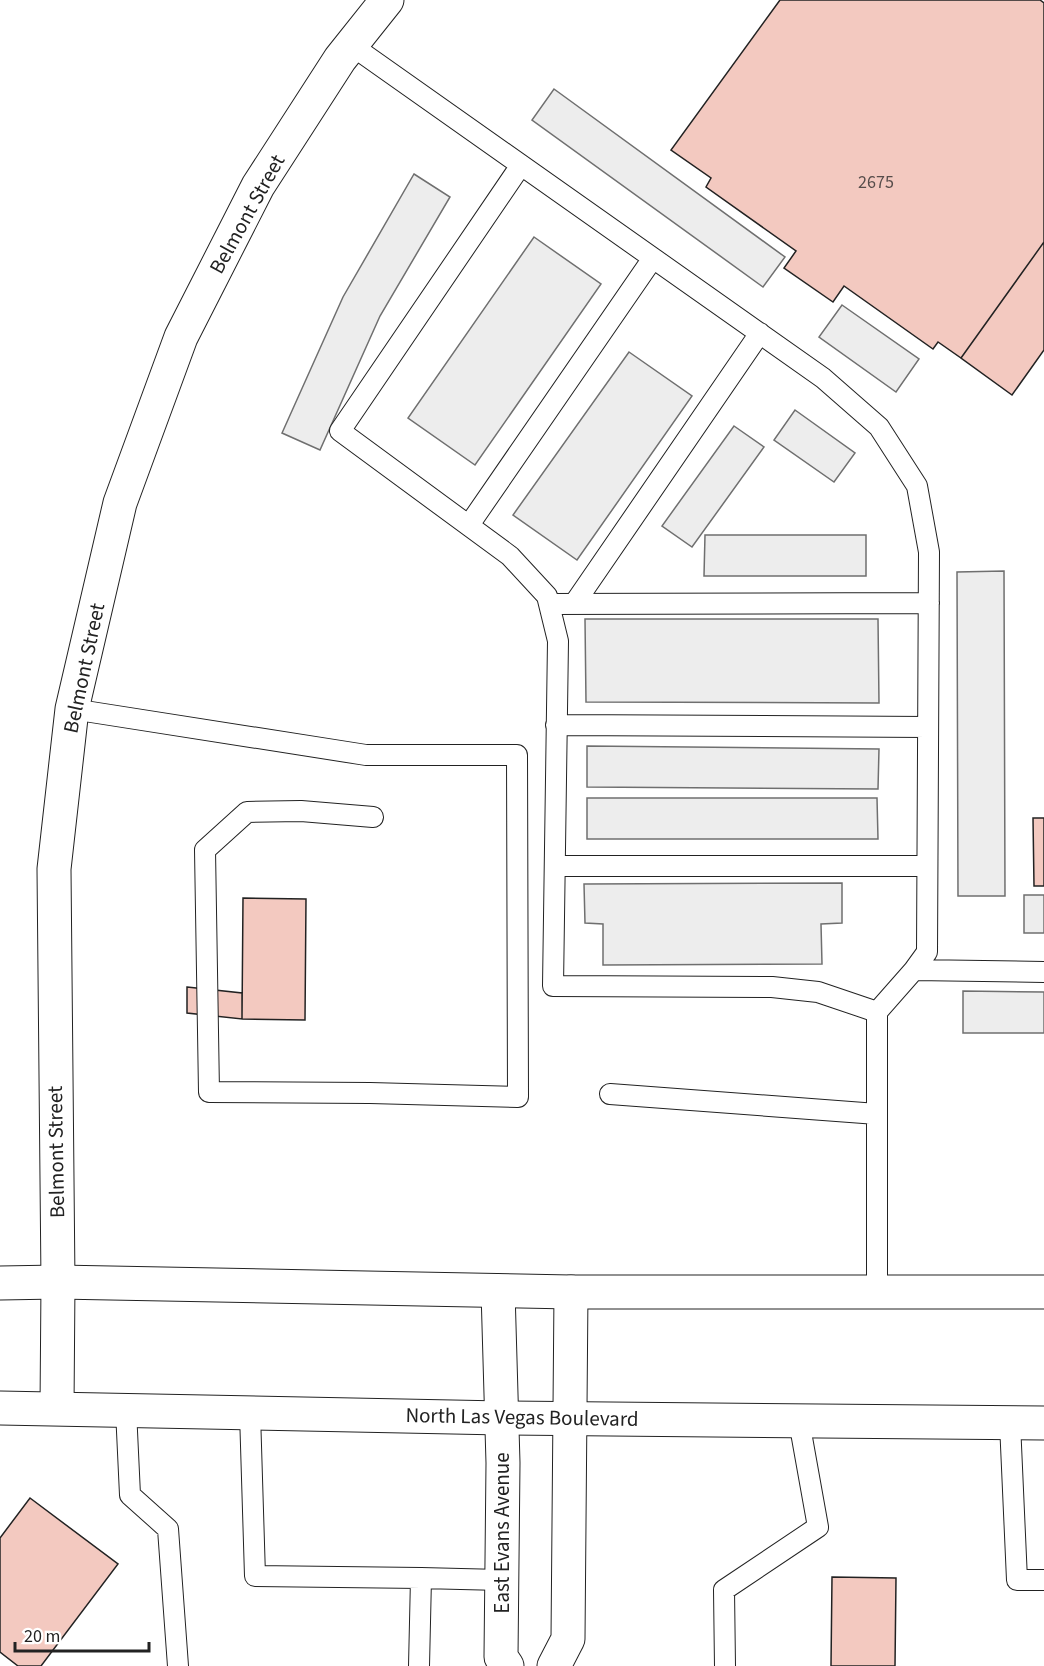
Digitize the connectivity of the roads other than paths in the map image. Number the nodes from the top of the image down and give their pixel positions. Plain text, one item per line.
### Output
1 (387, 0) edge
2 (351, 45) junction
3 (521, 165) junction
4 (653, 258) junction
5 (760, 333) junction
6 (469, 525) junction
7 (929, 603) junction
8 (549, 604) junction
9 (574, 604) junction
10 (72, 709) junction
11 (556, 725) junction
12 (928, 727) junction
13 (373, 817) dead end
14 (555, 866) junction
15 (927, 866) junction
16 (914, 969) junction
17 (1044, 972) edge
18 (877, 1012) junction
19 (610, 1094) dead end
20 (877, 1114) junction
21 (58, 1282) junction
22 (0, 1283) edge
23 (498, 1291) junction
24 (571, 1292) junction
25 (877, 1292) junction
26 (1044, 1292) edge
27 (0, 1408) edge
28 (57, 1408) junction
29 (126, 1410) junction
30 (250, 1413) junction
31 (502, 1418) junction
32 (570, 1419) junction
33 (798, 1421) junction
34 (1044, 1422) edge
35 (1010, 1423) junction
36 (421, 1578) junction
37 (501, 1580) junction
38 (1044, 1580) edge
39 (178, 1666) edge
40 (419, 1666) edge
41 (507, 1666) edge
42 (554, 1666) edge
43 (725, 1666) edge

1 - 2 street, Belmont Street
2 - 3 lane
2 - 10 street, Belmont Street
3 - 4 lane
3 - 6 lane
4 - 5 lane
4 - 6 lane
5 - 7 lane
5 - 9 lane
6 - 8 lane
7 - 9 lane
7 - 12 lane
8 - 9 lane
8 - 11 lane
10 - 13 lane
10 - 21 street, Belmont Street
11 - 12 lane
11 - 14 lane
12 - 15 lane
14 - 15 lane
14 - 18 lane
15 - 16 lane
16 - 17 lane
16 - 18 lane
18 - 20 lane
19 - 20 lane
20 - 25 lane
21 - 22 street
21 - 23 street
21 - 28 street, Belmont Street
23 - 24 street
23 - 31 street, East Evans Avenue
24 - 25 street
24 - 32 street
25 - 26 street
27 - 28 street, North Las Vegas Boulevard
28 - 29 street, North Las Vegas Boulevard
29 - 30 street, North Las Vegas Boulevard
29 - 39 lane
30 - 31 street, North Las Vegas Boulevard
30 - 36 lane
31 - 32 street, North Las Vegas Boulevard
31 - 37 street, East Evans Avenue
32 - 33 street, North Las Vegas Boulevard
32 - 42 street
33 - 35 street, North Las Vegas Boulevard
33 - 43 lane
34 - 35 street, North Las Vegas Boulevard
35 - 38 lane
36 - 37 lane
36 - 40 lane
37 - 41 street, East Evans Avenue

